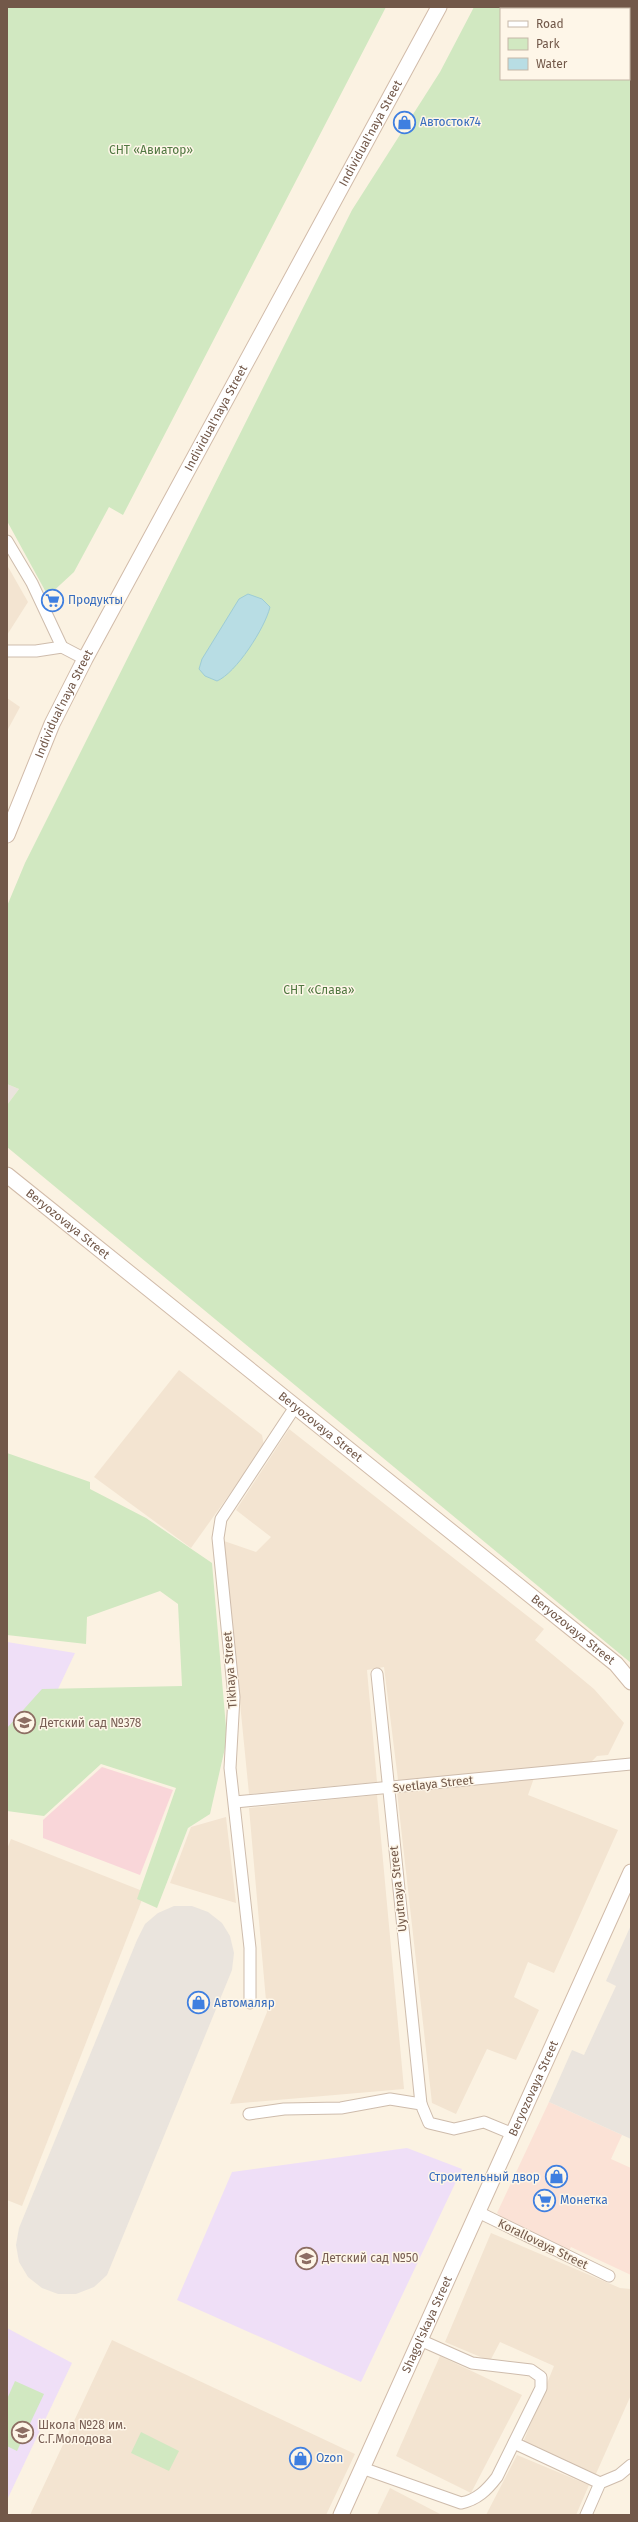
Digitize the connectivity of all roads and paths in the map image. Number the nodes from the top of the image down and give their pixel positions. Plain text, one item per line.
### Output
1 (439, 7) edge
2 (7, 541) edge
3 (62, 647) junction
4 (7, 651) edge
5 (85, 659) junction
6 (7, 835) edge
7 (7, 1175) edge
8 (295, 1407) junction
9 (377, 1674) dead end
10 (631, 1682) edge
11 (631, 1764) edge
12 (387, 1788) junction
13 (235, 1802) junction
14 (631, 1872) edge
15 (250, 2003) dead end
16 (421, 2104) junction
17 (249, 2114) dead end
18 (513, 2134) junction
19 (478, 2212) junction
20 (609, 2276) dead end
21 (420, 2340) junction
22 (514, 2443) junction
23 (631, 2465) edge
24 (362, 2468) junction
25 (600, 2483) junction
26 (340, 2515) edge
27 (586, 2515) edge

1 - 5 main road, Individual'naya Street
2 - 3 street
3 - 4 street
3 - 5 street
5 - 6 main road, Individual'naya Street
7 - 8 main road, Beryozovaya Street
8 - 10 main road, Beryozovaya Street
8 - 13 street, Tikhaya Street
9 - 12 street, Uyutnaya Street
11 - 12 street, Svetlaya Street
12 - 13 street, Svetlaya Street
12 - 16 street, Uyutnaya Street
13 - 15 street, Tikhaya Street
14 - 18 main road, Beryozovaya Street
16 - 17 street
16 - 18 street, Beryozovaya Street
18 - 19 main road, Shagol'skaya Street
19 - 20 street, Korallovaya Street
19 - 21 main road, Shagol'skaya Street
21 - 22 street
21 - 24 main road, Shagol'skaya Street
22 - 24 street
22 - 25 street
23 - 25 street
24 - 26 main road, Shagol'skaya Street
25 - 27 street

